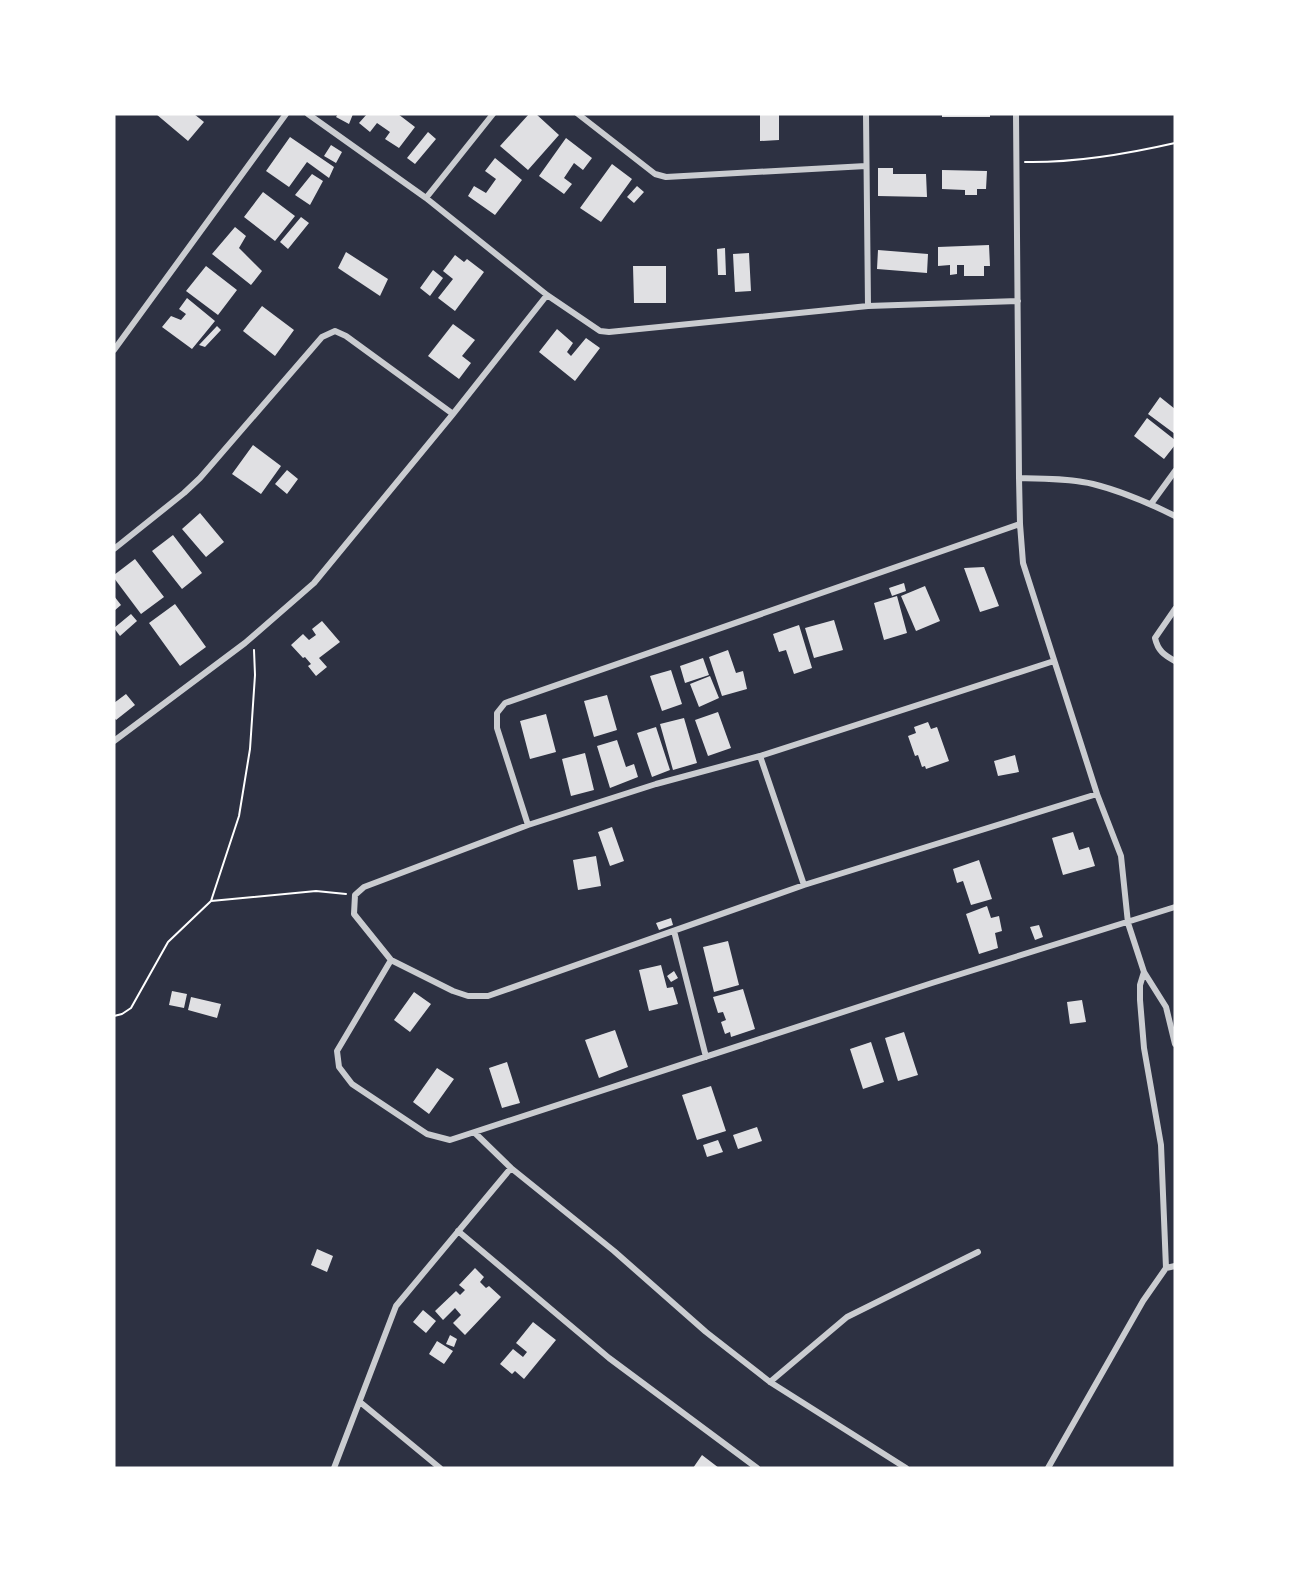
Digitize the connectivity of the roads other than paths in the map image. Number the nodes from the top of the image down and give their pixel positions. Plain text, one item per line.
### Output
1 (286, 114) edge
2 (308, 114) edge
3 (493, 114) edge
4 (578, 114) edge
5 (866, 114) edge
6 (1016, 114) edge
7 (866, 166) junction
8 (426, 198) junction
9 (547, 295) junction
10 (1018, 301) junction
11 (868, 306) junction
12 (114, 350) edge
13 (453, 414) junction
14 (1175, 471) edge
15 (1019, 478) junction
16 (1151, 504) junction
17 (1175, 516) edge
18 (1020, 524) junction
19 (114, 549) edge
20 (1175, 609) edge
21 (1054, 661) junction
22 (1175, 661) edge
23 (114, 741) edge
24 (760, 756) junction
25 (1098, 794) junction
26 (528, 825) junction
27 (804, 885) junction
28 (1175, 907) edge
29 (1128, 923) junction
30 (674, 931) junction
31 (391, 960) junction
32 (1144, 972) junction
33 (1166, 1007) junction
34 (1175, 1007) edge
35 (1175, 1044) edge
36 (706, 1056) junction
37 (475, 1133) junction
38 (511, 1167) junction
39 (458, 1231) junction
40 (978, 1252) dead end
41 (1175, 1266) edge
42 (1166, 1268) junction
43 (771, 1382) junction
44 (360, 1402) junction
45 (334, 1468) edge
46 (440, 1468) edge
47 (757, 1468) edge
48 (906, 1468) edge
49 (1048, 1468) edge

1 - 12 street
2 - 8 street
3 - 8 street
4 - 7 street
5 - 7 street
6 - 10 street
7 - 11 street
8 - 9 street
9 - 11 street
9 - 13 street
10 - 11 street
10 - 15 street
13 - 19 street
13 - 23 street
14 - 16 street
15 - 16 street
15 - 18 street
16 - 17 street
18 - 21 street
18 - 26 street
20 - 22 street
21 - 24 street
21 - 25 street
24 - 26 street
24 - 27 street
25 - 27 street
25 - 29 street
26 - 31 street
27 - 30 street
28 - 29 street
29 - 32 street
29 - 36 street
30 - 31 street
30 - 36 street
31 - 37 street
32 - 33 street
32 - 42 street
33 - 34 street
33 - 35 street
36 - 37 street
37 - 38 street
38 - 39 street
38 - 43 street
39 - 44 street
39 - 47 street
40 - 43 street
41 - 42 street
42 - 49 street
43 - 48 street
44 - 45 street
44 - 46 street

